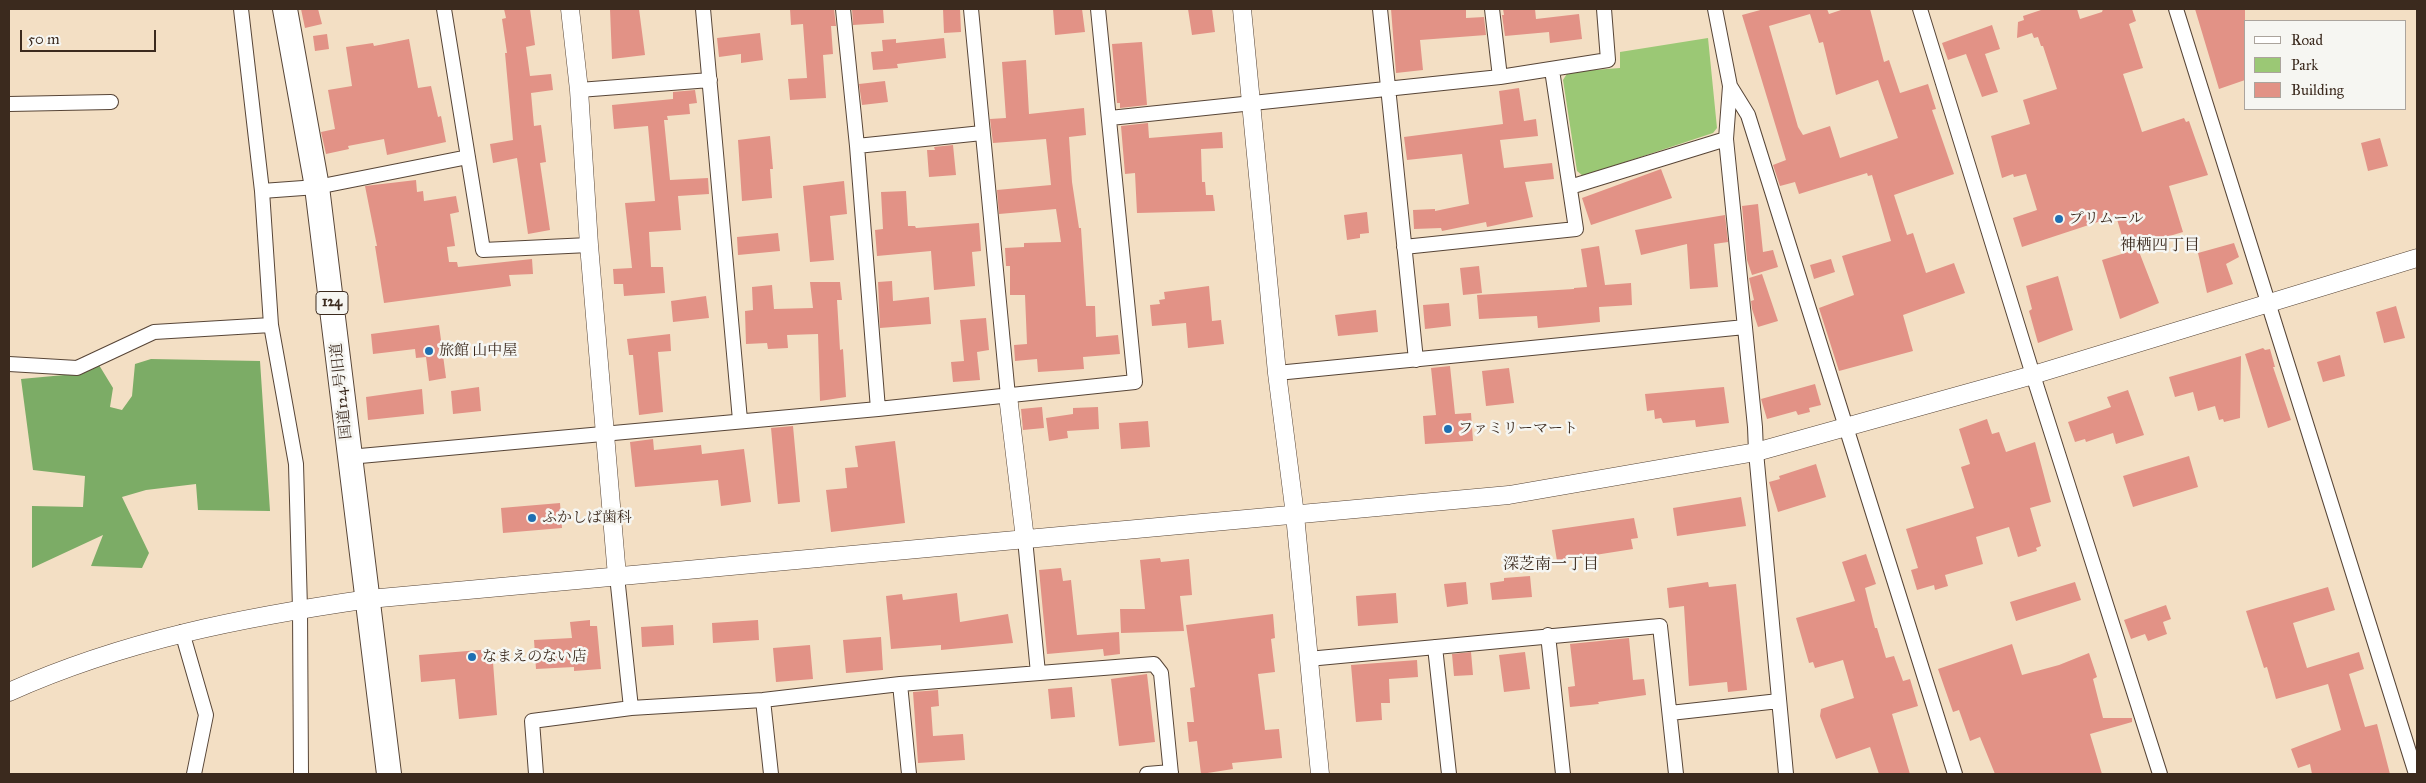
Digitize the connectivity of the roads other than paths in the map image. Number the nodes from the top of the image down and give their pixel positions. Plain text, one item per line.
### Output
1 (241, 9) edge
2 (285, 9) edge
3 (444, 9) edge
4 (570, 9) edge
5 (703, 9) edge
6 (843, 9) edge
7 (971, 9) edge
8 (1098, 9) edge
9 (1242, 9) edge
10 (1380, 9) edge
11 (1492, 9) edge
12 (1604, 9) edge
13 (1715, 9) edge
14 (1920, 9) edge
15 (2176, 9) edge
16 (1552, 70) junction
17 (1500, 76) junction
18 (710, 80) junction
19 (1730, 86) junction
20 (1388, 88) junction
21 (579, 90) junction
22 (111, 102) dead end
23 (9, 104) edge
24 (1252, 104) junction
25 (1110, 118) junction
26 (982, 133) junction
27 (1726, 139) junction
28 (857, 146) junction
29 (468, 157) junction
30 (317, 187) junction
31 (1570, 187) junction
32 (262, 191) junction
33 (589, 244) junction
34 (1404, 247) junction
35 (2417, 258) edge
36 (2270, 303) junction
37 (270, 325) junction
38 (1745, 327) junction
39 (1416, 360) junction
40 (9, 364) edge
41 (1277, 373) junction
42 (2033, 374) junction
43 (1008, 396) junction
44 (878, 409) junction
45 (740, 420) junction
46 (1846, 427) junction
47 (605, 433) junction
48 (1756, 452) junction
49 (349, 457) junction
50 (1295, 514) junction
51 (1025, 539) junction
52 (617, 576) junction
53 (369, 599) junction
54 (300, 610) junction
55 (182, 632) junction
56 (1548, 635) junction
57 (1435, 647) junction
58 (1308, 659) junction
59 (1038, 673) junction
60 (900, 684) junction
61 (9, 692) edge
62 (763, 700) junction
63 (1779, 701) junction
64 (631, 708) junction
65 (1670, 713) junction
66 (1171, 773) edge
67 (194, 774) edge
68 (301, 774) edge
69 (389, 774) edge
70 (536, 774) edge
71 (771, 774) edge
72 (910, 774) edge
73 (1147, 774) edge
74 (1320, 774) edge
75 (1448, 774) edge
76 (1563, 774) edge
77 (1676, 774) edge
78 (1786, 774) edge
79 (1955, 774) edge
80 (2160, 774) edge
81 (2416, 774) edge

1 - 32 street
2 - 30 highway, 国道124号旧道 / 124
3 - 29 street
4 - 21 street
5 - 18 street
6 - 28 street
7 - 26 street
8 - 25 street
9 - 24 street
10 - 20 street
11 - 17 street
12 - 16 street
13 - 19 street
14 - 42 street
15 - 36 street
16 - 17 street
16 - 31 street
17 - 20 street
18 - 21 street
18 - 45 street
19 - 27 street
19 - 46 street
20 - 24 street
20 - 34 street
21 - 33 street
22 - 23 street
24 - 25 street
24 - 41 street
25 - 43 street
26 - 28 street
26 - 43 street
27 - 31 street
27 - 38 street
28 - 44 street
29 - 30 street
29 - 33 street
30 - 32 street
30 - 49 highway, 国道124号旧道 / 124
31 - 34 street
32 - 37 street
33 - 47 street
34 - 39 street
35 - 36 street
36 - 42 street
36 - 81 street
37 - 40 street
37 - 54 street
38 - 39 street
38 - 48 street
39 - 41 street
41 - 50 street
42 - 46 street
42 - 80 street
43 - 44 street
43 - 51 street
44 - 45 street
45 - 47 street
46 - 48 street
46 - 79 street
47 - 49 street
47 - 52 street
48 - 50 street
48 - 63 street
49 - 53 highway, 国道124号旧道 / 124
50 - 51 street
50 - 58 street
51 - 52 street
51 - 59 street
52 - 53 street
52 - 64 street
53 - 54 street
53 - 69 highway, 国道124号旧道 / 124
54 - 55 street
54 - 68 street
55 - 61 street
55 - 67 street
56 - 57 street
56 - 65 street
56 - 76 street
57 - 58 street
57 - 75 street
58 - 74 street
59 - 60 street
59 - 66 street
60 - 62 street
60 - 72 street
62 - 64 street
62 - 71 street
63 - 65 street
63 - 78 street
64 - 70 street
65 - 77 street
66 - 73 street

